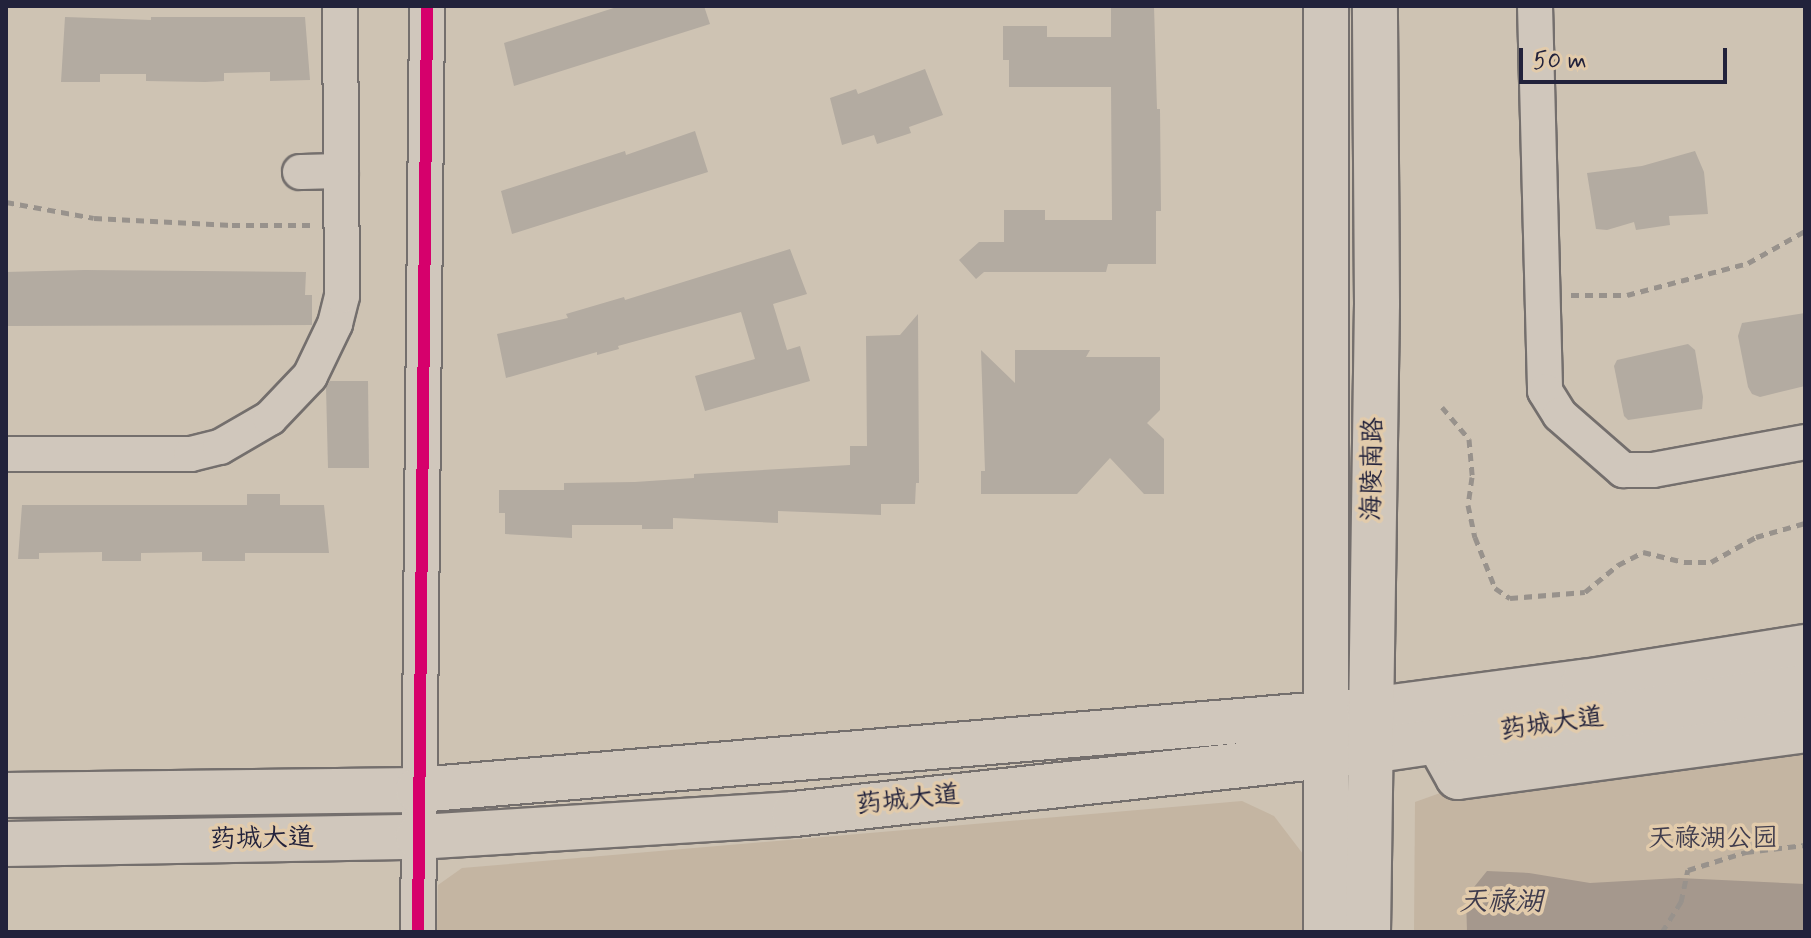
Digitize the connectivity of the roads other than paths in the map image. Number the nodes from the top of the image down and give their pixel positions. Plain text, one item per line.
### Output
1 (340, 6) edge
2 (427, 6) edge
3 (1326, 6) edge
4 (1375, 6) edge
5 (1535, 6) edge
6 (341, 171) junction
7 (300, 172) dead end
8 (1805, 442) edge
9 (6, 454) edge
10 (1805, 647) edge
11 (1805, 687) edge
12 (1805, 730) edge
13 (1349, 732) junction
14 (1438, 741) junction
15 (418, 790) junction
16 (6, 795) edge
17 (418, 837) junction
18 (6, 844) edge
19 (418, 932) edge
20 (1326, 932) edge
21 (1368, 932) edge

1 - 6 street
2 - 15 street
3 - 13 main road, 海陵南路
4 - 13 main road, 海陵南路
5 - 8 street
6 - 7 street
6 - 9 street
10 - 13 main road, 药城大道
11 - 14 main road, 药城大道
12 - 14 main road
13 - 14 main road, 药城大道
13 - 15 main road, 药城大道
13 - 17 main road, 药城大道
13 - 20 main road, 海陵南路
13 - 21 main road, 海陵南路
15 - 16 main road, 药城大道
15 - 17 street
17 - 18 main road, 药城大道
17 - 19 street

